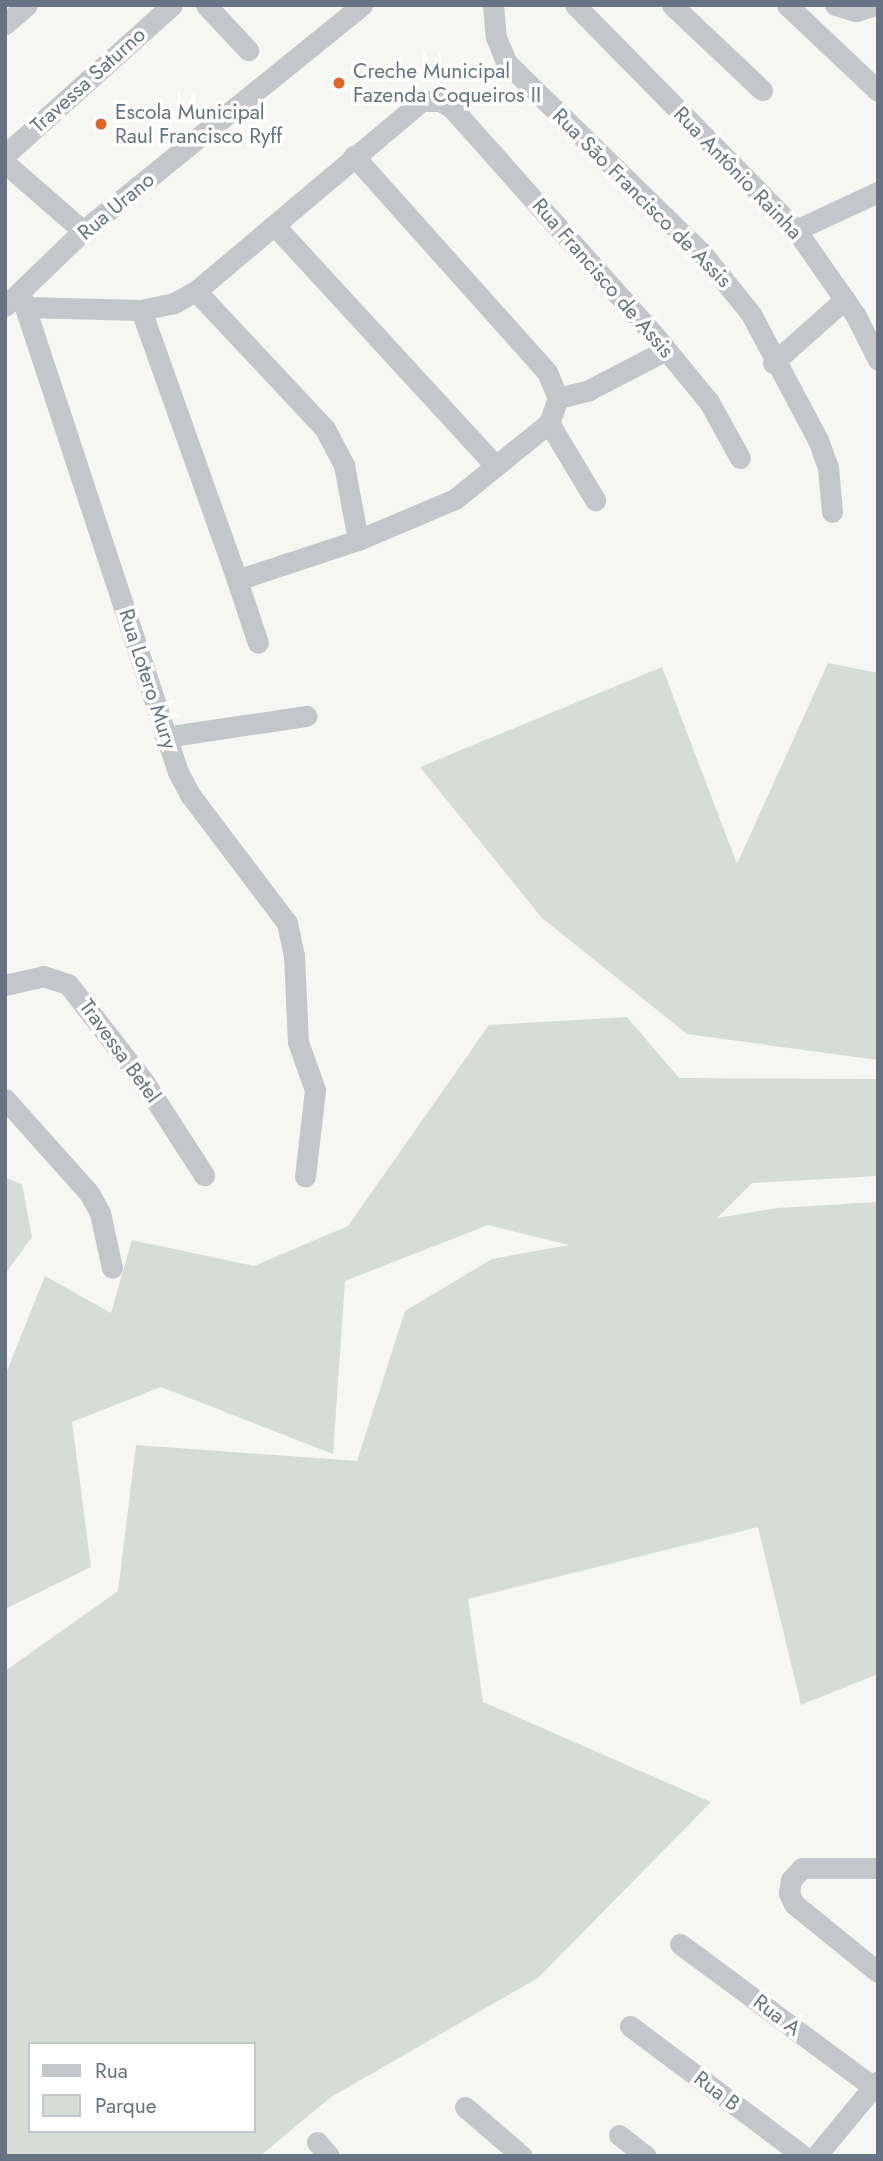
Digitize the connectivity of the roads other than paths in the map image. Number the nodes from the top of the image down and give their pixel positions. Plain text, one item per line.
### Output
1 (27, 5) edge
2 (172, 5) edge
3 (206, 5) edge
4 (362, 5) edge
5 (493, 5) edge
6 (606, 5) edge
7 (672, 5) edge
8 (787, 5) edge
9 (835, 5) edge
10 (876, 5) edge
11 (582, 13) edge
12 (5, 24) edge
13 (248, 50) dead end
14 (762, 90) dead end
15 (878, 91) edge
16 (5, 155) edge
17 (354, 156) junction
18 (5, 163) edge
19 (878, 192) edge
20 (276, 227) junction
21 (796, 230) junction
22 (83, 231) junction
23 (196, 292) junction
24 (845, 299) junction
25 (17, 303) edge
26 (141, 310) junction
27 (666, 350) junction
28 (878, 360) edge
29 (773, 363) junction
30 (558, 398) junction
31 (549, 423) junction
32 (740, 458) dead end
33 (494, 464) junction
34 (595, 500) dead end
35 (832, 512) dead end
36 (358, 540) junction
37 (237, 580) junction
38 (258, 643) dead end
39 (306, 716) dead end
40 (165, 737) junction
41 (5, 985) edge
42 (5, 1099) edge
43 (204, 1175) dead end
44 (305, 1176) dead end
45 (112, 1268) dead end
46 (878, 1867) edge
47 (681, 1944) dead end
48 (878, 1972) edge
49 (630, 2026) dead end
50 (875, 2084) edge
51 (465, 2107) dead end
52 (619, 2135) dead end
53 (644, 2155) edge
54 (522, 2156) edge
55 (803, 2156) edge
56 (816, 2156) edge

1 - 12 street
2 - 16 street, Travessa Saturno
3 - 13 street
4 - 22 street, Rua Urano
5 - 29 street, Rua São Francisco de Assis
6 - 11 street
7 - 14 street
8 - 15 street
9 - 10 street
11 - 21 street, Rua Antônio Rainha
17 - 20 street
17 - 27 street, Rua Francisco de Assis
17 - 30 street
18 - 22 street
19 - 21 street
20 - 23 street
20 - 33 street
21 - 24 street, Rua Antônio Rainha
22 - 25 street, Rua Urano
23 - 26 street
23 - 36 street
24 - 28 street, Rua Antônio Rainha
24 - 29 street
25 - 26 street
25 - 40 street, Rua Lotero Mury
26 - 37 street
27 - 30 street
27 - 32 street, Rua Francisco de Assis
29 - 35 street, Rua São Francisco de Assis
30 - 31 street
31 - 33 street
31 - 34 street
33 - 36 street
36 - 37 street
37 - 38 street
39 - 40 street
40 - 44 street, Rua Lotero Mury
41 - 43 street, Travessa Betel
42 - 45 street
46 - 48 street
47 - 50 street, Rua A
49 - 55 street, Rua B
50 - 56 street
51 - 54 street
52 - 53 street

